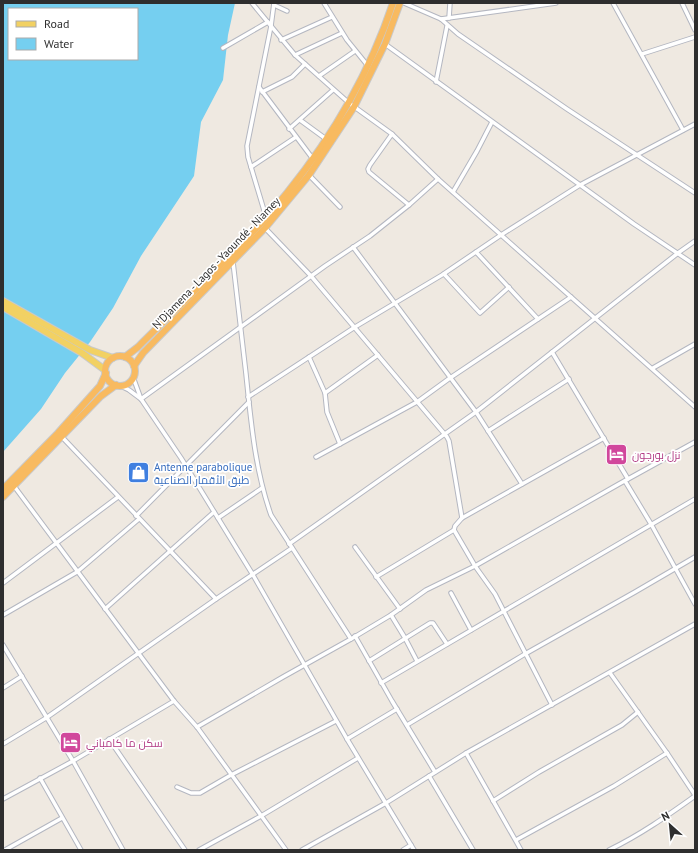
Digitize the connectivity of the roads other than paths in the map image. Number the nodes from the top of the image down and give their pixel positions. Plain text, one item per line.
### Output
1 (252, 3) edge
2 (324, 3) edge
3 (393, 3) edge
4 (400, 3) edge
5 (404, 3) edge
6 (450, 3) edge
7 (556, 3) edge
8 (613, 3) edge
9 (682, 3) edge
10 (274, 4) edge
11 (533, 4) edge
12 (287, 11) dead end
13 (332, 17) junction
14 (449, 18) junction
15 (440, 19) junction
16 (268, 22) junction
17 (271, 26) junction
18 (447, 26) junction
19 (695, 30) edge
20 (342, 33) junction
21 (695, 37) edge
22 (282, 40) junction
23 (385, 44) junction
24 (223, 48) dead end
25 (355, 51) junction
26 (642, 54) junction
27 (295, 55) junction
28 (305, 64) junction
29 (368, 66) junction
30 (319, 76) junction
31 (436, 82) junction
32 (259, 86) junction
33 (333, 90) junction
34 (262, 92) junction
35 (352, 105) junction
36 (300, 120) junction
37 (492, 122) junction
38 (695, 124) edge
39 (290, 129) junction
40 (683, 130) junction
41 (392, 134) junction
42 (296, 137) junction
43 (326, 139) junction
44 (636, 155) junction
45 (313, 159) junction
46 (251, 167) junction
47 (309, 175) junction
48 (438, 179) junction
49 (580, 185) junction
50 (453, 192) junction
51 (695, 194) edge
52 (409, 205) junction
53 (340, 207) dead end
54 (266, 217) junction
55 (265, 228) junction
56 (501, 235) junction
57 (695, 241) edge
58 (353, 247) junction
59 (476, 252) junction
60 (678, 253) junction
61 (233, 261) junction
62 (695, 265) edge
63 (444, 274) junction
64 (311, 276) junction
65 (509, 287) junction
66 (571, 297) junction
67 (3, 301) edge
68 (394, 303) junction
69 (3, 307) edge
70 (538, 319) junction
71 (595, 319) junction
72 (355, 327) junction
73 (240, 328) junction
74 (695, 344) edge
75 (552, 352) junction
76 (378, 355) junction
77 (125, 357) junction
78 (309, 357) junction
79 (113, 358) junction
80 (134, 366) junction
81 (653, 368) junction
82 (106, 372) junction
83 (133, 377) junction
84 (450, 378) junction
85 (569, 379) junction
86 (118, 385) junction
87 (325, 393) junction
88 (248, 397) junction
89 (141, 398) junction
90 (249, 402) junction
91 (417, 402) junction
92 (695, 406) edge
93 (476, 412) junction
94 (488, 431) junction
95 (444, 434) junction
96 (62, 437) junction
97 (604, 438) junction
98 (695, 442) edge
99 (340, 444) junction
100 (316, 457) dead end
101 (186, 466) junction
102 (627, 480) junction
103 (522, 484) junction
104 (14, 486) junction
105 (262, 488) junction
106 (3, 489) edge
107 (3, 497) edge
108 (118, 497) junction
109 (695, 499) edge
110 (214, 512) junction
111 (138, 517) junction
112 (218, 518) junction
113 (462, 518) junction
114 (651, 524) junction
115 (454, 530) junction
116 (56, 544) junction
117 (289, 544) junction
118 (355, 547) dead end
119 (292, 548) junction
120 (170, 551) junction
121 (695, 557) edge
122 (475, 566) junction
123 (676, 568) junction
124 (77, 572) junction
125 (253, 575) junction
126 (376, 576) junction
127 (3, 583) edge
128 (451, 593) dead end
129 (216, 599) junction
130 (695, 604) edge
131 (105, 609) junction
132 (400, 609) junction
133 (503, 611) junction
134 (3, 615) edge
135 (391, 615) junction
136 (695, 624) edge
137 (471, 630) junction
138 (355, 636) junction
139 (405, 638) junction
140 (351, 639) junction
141 (447, 644) junction
142 (3, 645) edge
143 (139, 654) junction
144 (525, 654) junction
145 (368, 661) junction
146 (417, 661) junction
147 (304, 665) junction
148 (610, 673) junction
149 (22, 676) junction
150 (381, 683) junction
151 (3, 688) edge
152 (174, 701) junction
153 (552, 705) junction
154 (397, 709) junction
155 (638, 712) junction
156 (46, 718) junction
157 (336, 721) junction
158 (407, 725) junction
159 (197, 727) junction
160 (109, 739) junction
161 (346, 739) junction
162 (3, 744) edge
163 (466, 753) junction
164 (667, 753) junction
165 (358, 758) junction
166 (72, 761) junction
167 (435, 772) junction
168 (231, 775) junction
169 (429, 776) junction
170 (40, 778) junction
171 (177, 787) dead end
172 (695, 795) edge
173 (3, 799) edge
174 (493, 801) junction
175 (386, 803) junction
176 (261, 816) junction
177 (62, 818) junction
178 (516, 840) junction
179 (411, 845) junction
180 (5, 850) edge
181 (81, 850) edge
182 (123, 850) edge
183 (185, 850) edge
184 (199, 850) edge
185 (286, 850) edge
186 (302, 850) edge
187 (403, 850) edge
188 (414, 850) edge
189 (473, 850) edge
190 (521, 850) edge
191 (609, 850) edge

1 - 16 street
2 - 13 street
3 - 29 highway, N'Djamena - Lagos - Yaoundé - Niamey
4 - 23 highway, N'Djamena - Lagos - Yaoundé - Niamey
5 - 15 street
6 - 14 street
7 - 11 street
8 - 26 street
9 - 19 street
10 - 12 street
10 - 17 street
11 - 14 street
13 - 20 street
13 - 22 street
14 - 15 street
15 - 18 street
16 - 17 street
16 - 24 street
17 - 22 street
17 - 32 street
18 - 31 street
18 - 44 street
20 - 25 street
20 - 27 street
21 - 26 street
22 - 27 street
23 - 31 street
23 - 35 highway, N'Djamena - Lagos - Yaoundé - Niamey
25 - 29 street
25 - 30 street
26 - 40 street
27 - 28 street
28 - 30 street
28 - 34 street
29 - 35 highway, N'Djamena - Lagos - Yaoundé - Niamey
30 - 33 street
31 - 37 street
32 - 34 street
32 - 46 street
33 - 35 street
33 - 36 street
34 - 39 street
35 - 41 street
35 - 43 highway, N'Djamena - Lagos - Yaoundé - Niamey
35 - 47 highway, N'Djamena - Lagos - Yaoundé - Niamey
36 - 39 street
36 - 43 street
37 - 49 street
37 - 50 street
38 - 40 street
39 - 42 street
40 - 44 street
41 - 48 street
41 - 52 street
42 - 45 street
42 - 46 street
43 - 45 highway, N'Djamena - Lagos - Yaoundé - Niamey
44 - 49 street
44 - 51 street
45 - 54 highway, N'Djamena - Lagos - Yaoundé - Niamey
46 - 54 street
47 - 53 street
47 - 55 highway, N'Djamena - Lagos - Yaoundé - Niamey
48 - 50 street
48 - 52 street
49 - 56 street
49 - 60 street
50 - 56 street
52 - 58 street
54 - 77 highway, N'Djamena - Lagos - Yaoundé - Niamey
55 - 61 highway, N'Djamena - Lagos - Yaoundé - Niamey
55 - 64 street
56 - 59 street
56 - 66 street
57 - 60 street
58 - 64 street
58 - 68 street
59 - 63 street
59 - 65 street
60 - 62 street
60 - 71 street
61 - 73 street
61 - 80 highway, N'Djamena - Lagos - Yaoundé - Niamey
63 - 65 street
63 - 68 street
64 - 72 street
64 - 73 street
65 - 70 street
66 - 70 street
66 - 71 street
67 - 79 main road
68 - 72 street
68 - 84 street
69 - 82 main road
70 - 84 street
71 - 75 street
71 - 81 street
72 - 76 street
72 - 78 street
73 - 88 street
73 - 89 street
74 - 81 street
75 - 85 street
75 - 93 street
76 - 87 street
76 - 91 street
77 - 79 highway
77 - 80 highway
78 - 87 street
78 - 88 street
79 - 82 highway
80 - 83 highway
81 - 92 street
82 - 86 highway
82 - 106 highway
83 - 86 highway
83 - 89 street
84 - 91 street
84 - 93 street
85 - 94 street
85 - 97 street
86 - 89 street
86 - 96 highway
87 - 99 street
88 - 90 street
89 - 101 street
90 - 101 street
90 - 105 street
91 - 95 street
91 - 99 street
93 - 94 street
93 - 95 street
94 - 103 street
95 - 113 street
95 - 117 street
96 - 104 highway
96 - 108 street
97 - 102 street
97 - 103 street
98 - 102 street
99 - 100 street
101 - 110 street
101 - 111 street
102 - 114 street
102 - 122 street
103 - 113 street
104 - 107 highway
104 - 116 street
105 - 112 street
105 - 117 street
108 - 111 street
108 - 116 street
109 - 114 street
110 - 112 street
110 - 120 street
111 - 120 street
111 - 124 street
112 - 125 street
113 - 115 street
114 - 123 street
114 - 133 street
115 - 122 street
115 - 126 street
116 - 124 street
116 - 127 street
117 - 119 street
118 - 126 street
119 - 125 street
119 - 140 street
120 - 129 street
120 - 131 street
121 - 123 street
122 - 132 street
122 - 133 street
123 - 130 street
123 - 144 street
124 - 131 street
124 - 134 street
125 - 129 street
125 - 147 street
126 - 132 street
128 - 137 street
129 - 143 street
131 - 143 street
132 - 135 street
133 - 137 street
133 - 144 street
135 - 138 street
135 - 139 street
136 - 148 street
137 - 141 street
138 - 140 street
138 - 145 street
139 - 141 street
139 - 145 street
139 - 146 street
140 - 147 street
141 - 146 street
142 - 149 street
143 - 152 street
143 - 156 street
144 - 153 street
144 - 158 street
145 - 150 street
146 - 150 street
147 - 157 street
147 - 159 street
148 - 153 street
148 - 155 street
149 - 151 street
149 - 156 street
150 - 154 street
152 - 159 street
152 - 160 street
153 - 163 street
154 - 158 street
154 - 161 street
155 - 164 street
155 - 174 street
156 - 162 street
156 - 166 street
157 - 161 street
157 - 168 street
158 - 167 street
159 - 168 street
160 - 166 street
160 - 183 street
161 - 165 street
163 - 167 street
163 - 174 street
164 - 172 street
164 - 178 street
165 - 175 street
165 - 176 street
166 - 170 street
166 - 182 street
167 - 169 street
168 - 171 street
168 - 176 street
169 - 175 street
169 - 189 street
170 - 173 street
170 - 177 street
172 - 191 street
174 - 178 street
175 - 179 street
175 - 186 street
176 - 184 street
176 - 185 street
177 - 180 street
177 - 181 street
178 - 190 street
179 - 187 street
179 - 188 street

